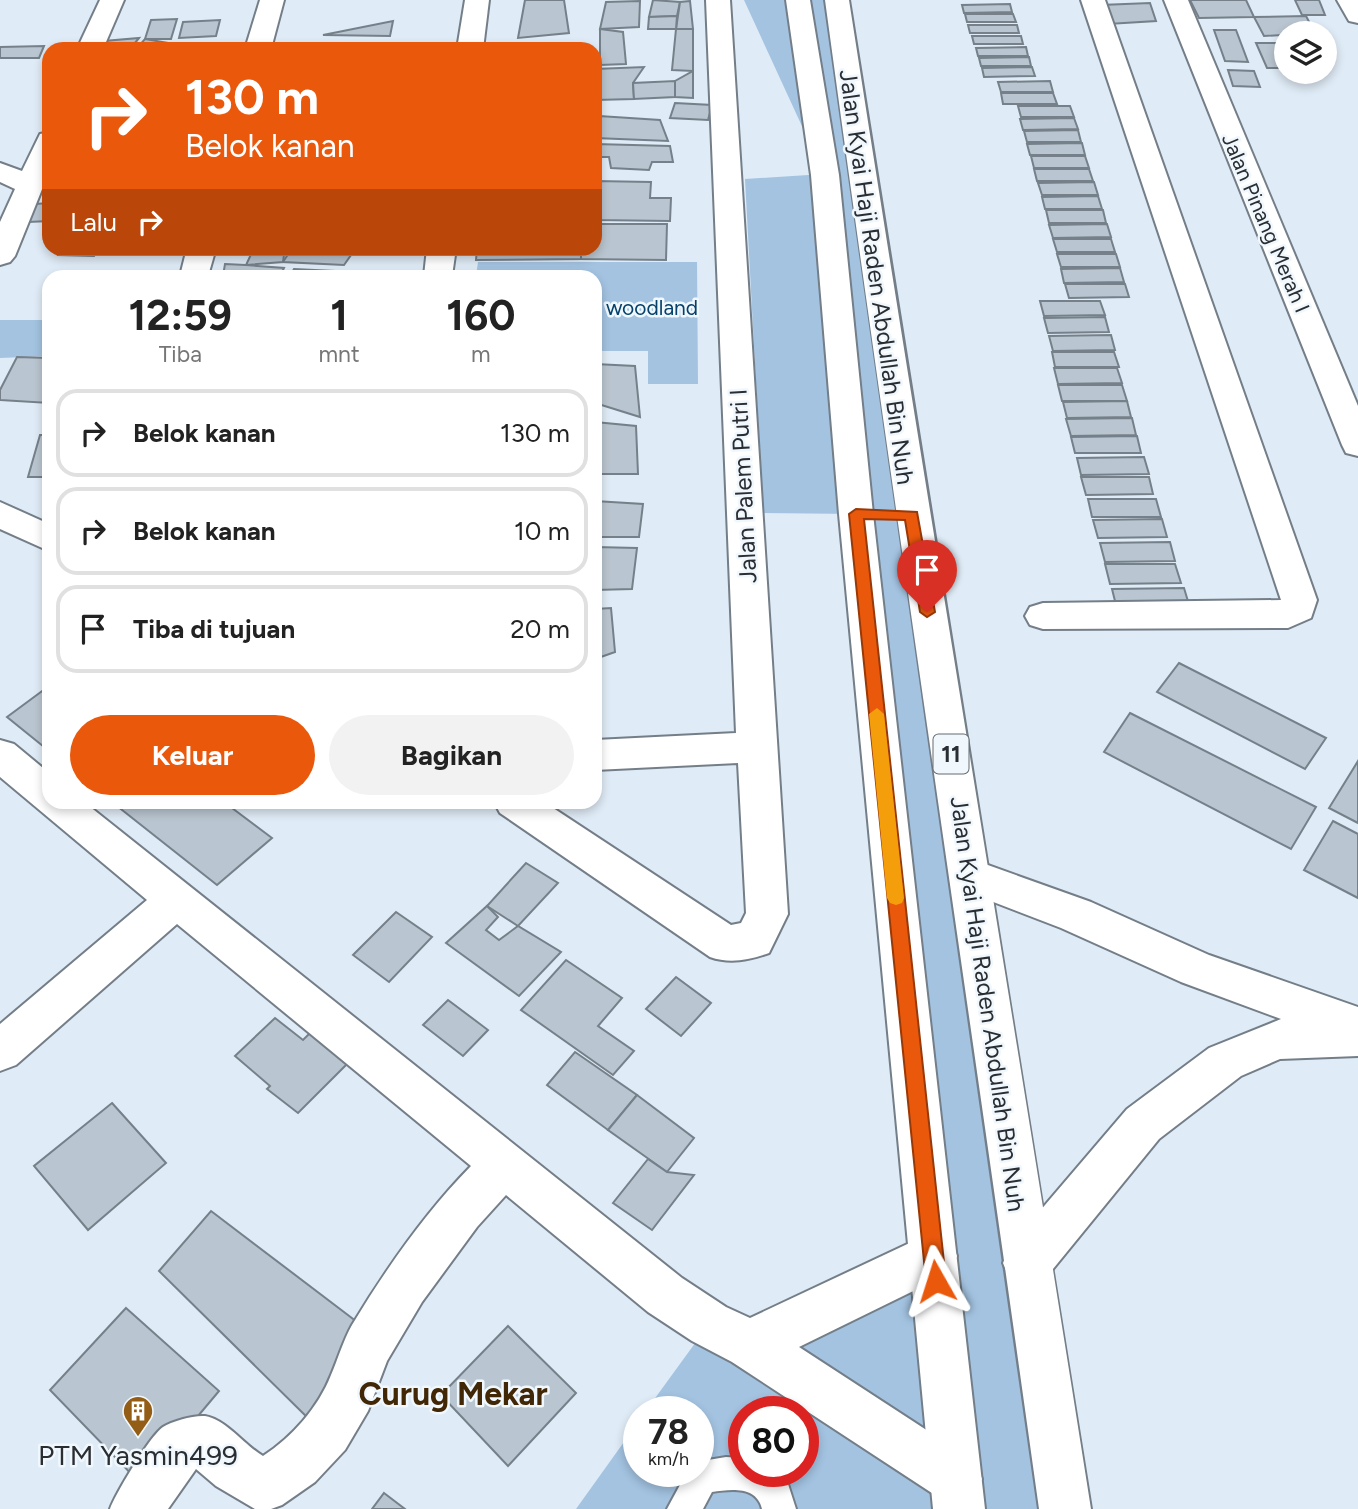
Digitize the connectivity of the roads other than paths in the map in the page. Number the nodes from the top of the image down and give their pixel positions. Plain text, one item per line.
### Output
1 (112, 0) edge
2 (272, 0) edge
3 (477, 0) edge
4 (718, 0) edge
5 (798, 0) edge
6 (837, 0) edge
7 (1093, 0) edge
8 (1176, 0) edge
9 (1349, 0) edge
10 (1358, 16) edge
11 (93, 42) edge
12 (260, 42) edge
13 (471, 42) edge
14 (42, 156) edge
15 (0, 171) edge
16 (29, 185) junction
17 (0, 256) edge
18 (1358, 445) edge
19 (0, 514) edge
20 (856, 514) junction
21 (912, 516) junction
22 (42, 535) edge
23 (1044, 616) dead end
24 (756, 747) junction
25 (0, 755) edge
26 (602, 755) edge
27 (42, 790) edge
28 (65, 809) edge
29 (524, 809) edge
30 (971, 876) junction
31 (176, 900) junction
32 (1358, 1027) edge
33 (1358, 1036) edge
34 (0, 1051) edge
35 (505, 1164) junction
36 (933, 1256) junction
37 (1027, 1263) junction
38 (750, 1344) junction
39 (958, 1494) edge
40 (136, 1509) edge
41 (684, 1509) edge
42 (779, 1509) edge
43 (1065, 1509) edge

1 - 11 main road
2 - 12 main road
3 - 13 main road
4 - 24 main road, Jalan Palem Putri I
5 - 20 main road, Jalan Kyai Haji Raden Abdullah Bin Nuh
6 - 21 main road, Jalan Kyai Haji Raden Abdullah Bin Nuh / 11
7 - 23 main road
8 - 18 main road, Jalan Pinang Merah I
9 - 10 main road
14 - 16 main road
15 - 16 main road
16 - 17 main road
19 - 22 main road
20 - 21 main road
20 - 36 main road, Jalan Kyai Haji Raden Abdullah Bin Nuh
21 - 30 main road, Jalan Kyai Haji Raden Abdullah Bin Nuh / 11
24 - 26 main road
24 - 29 main road, Jalan Palem Putri I
25 - 27 main road
28 - 31 main road
30 - 32 main road
30 - 37 main road, Jalan Kyai Haji Raden Abdullah Bin Nuh / 11
31 - 34 main road
31 - 35 main road
33 - 37 main road
35 - 38 main road
35 - 40 main road
36 - 38 main road
36 - 39 main road, Jalan Kyai Haji Raden Abdullah Bin Nuh
37 - 43 main road, Jalan Kyai Haji Raden Abdullah Bin Nuh / 11
38 - 39 main road
41 - 42 lane

